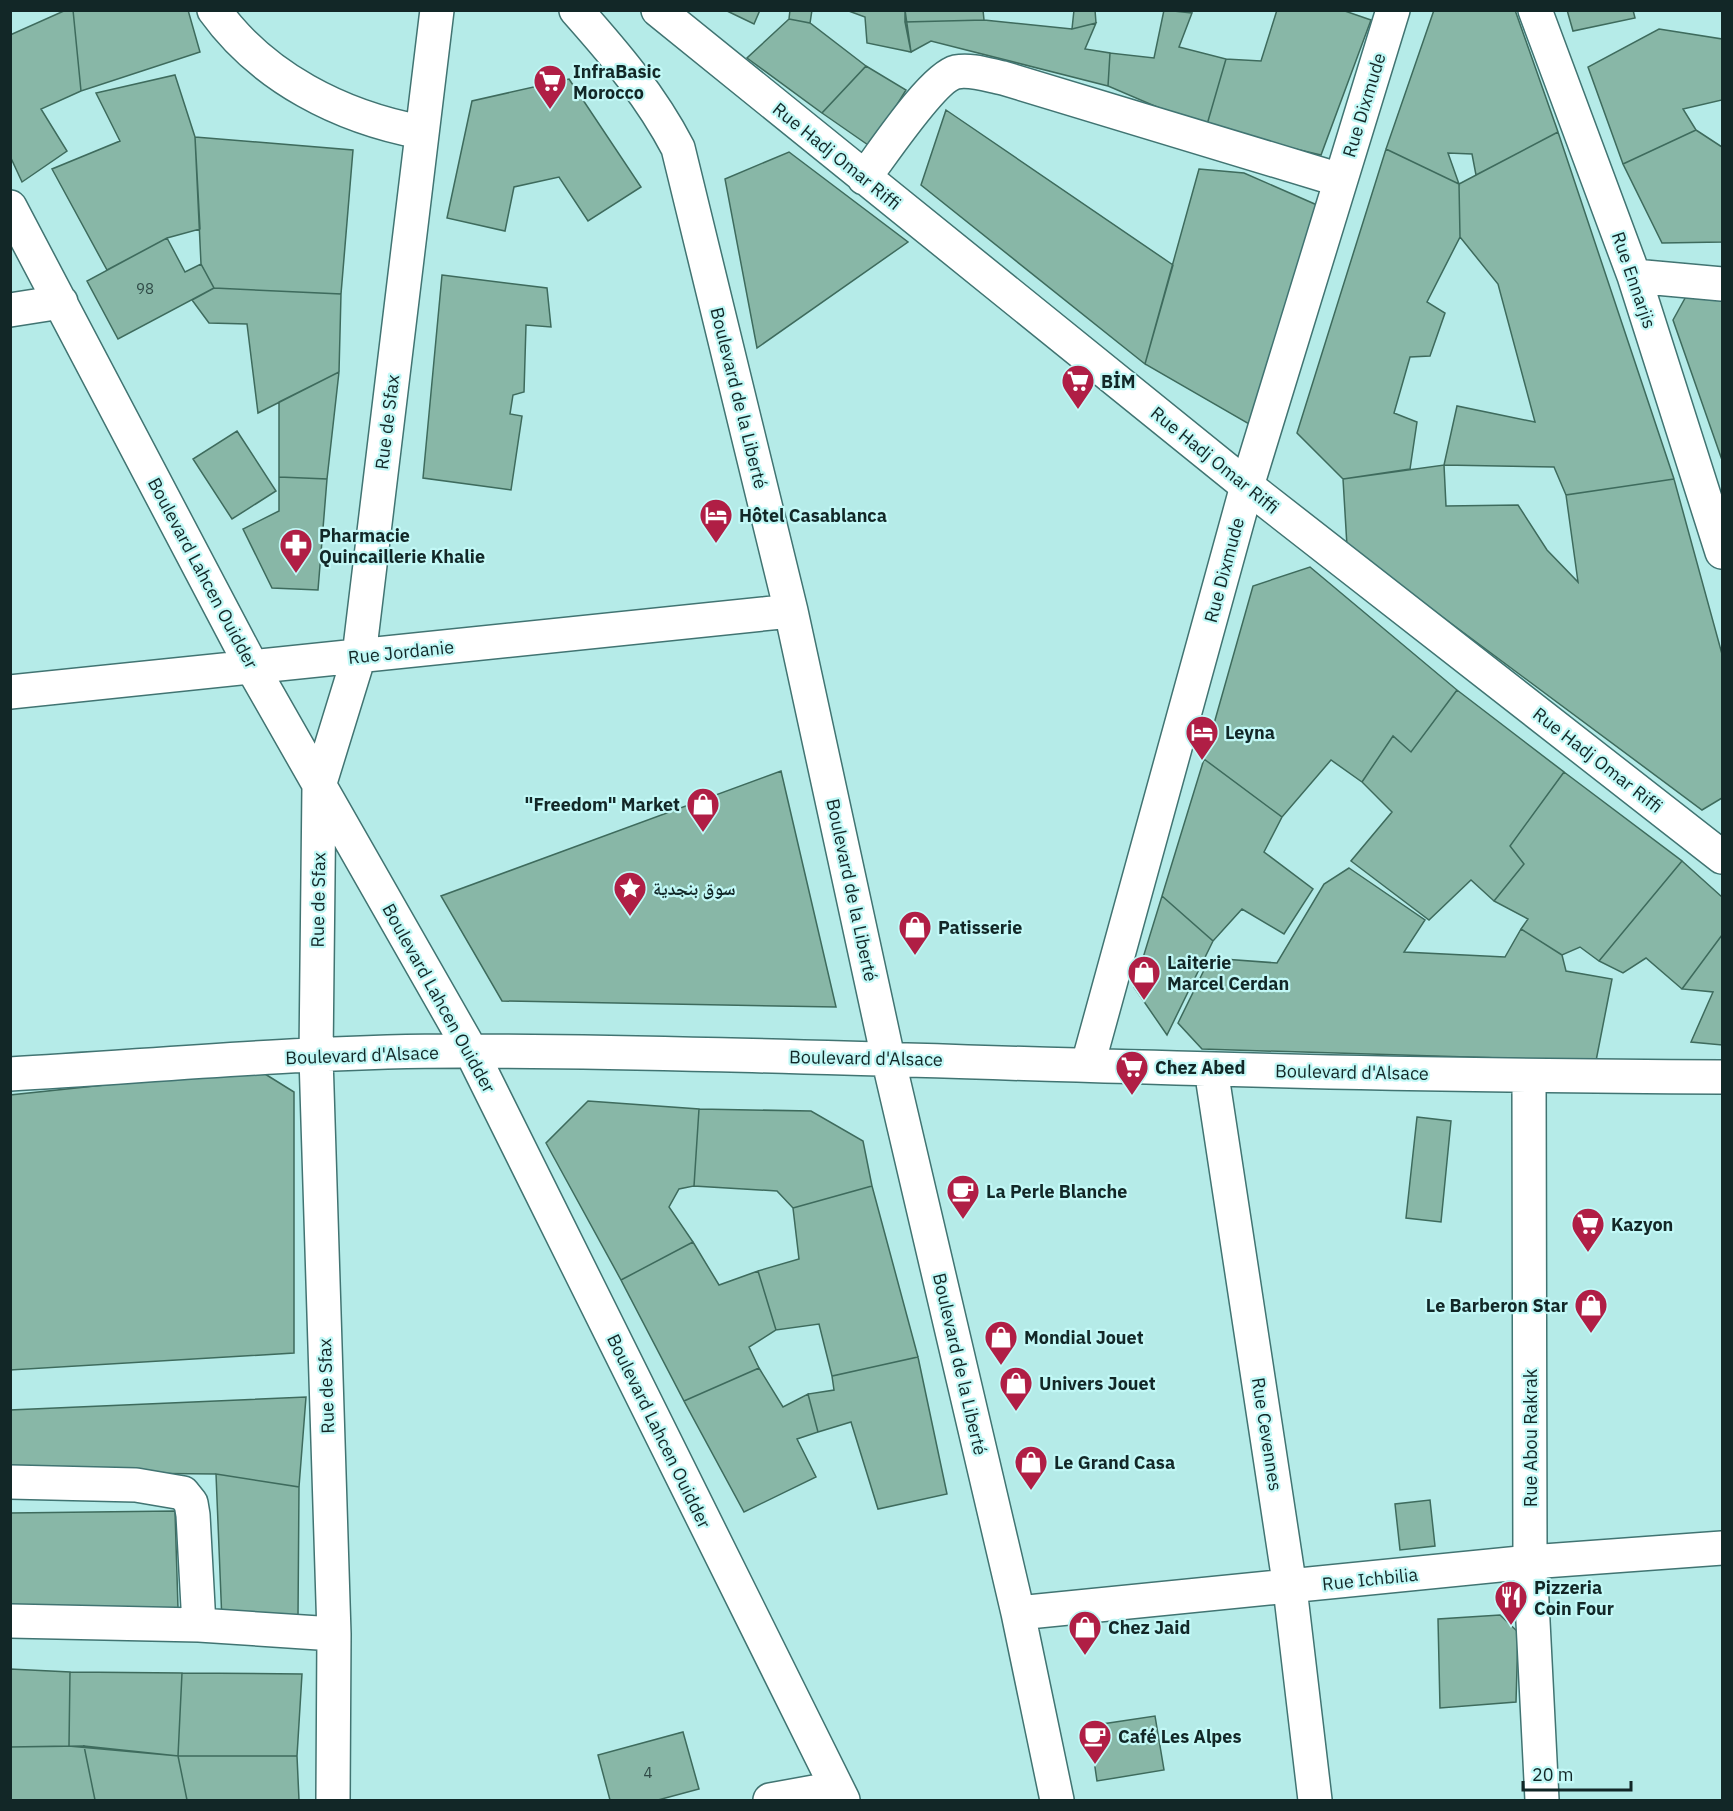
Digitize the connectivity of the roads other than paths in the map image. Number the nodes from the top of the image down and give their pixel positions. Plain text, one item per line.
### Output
1 (214, 10) edge
2 (437, 10) edge
3 (576, 10) edge
4 (658, 10) edge
5 (1394, 10) edge
6 (1535, 10) edge
7 (421, 132) junction
8 (864, 178) junction
9 (1340, 180) junction
10 (10, 207) edge
11 (1634, 276) junction
12 (1722, 284) edge
13 (62, 302) junction
14 (10, 310) edge
15 (1247, 486) junction
16 (1722, 552) edge
17 (791, 611) junction
18 (359, 656) junction
19 (252, 667) junction
20 (10, 692) edge
21 (319, 786) junction
22 (1722, 857) edge
23 (471, 1051) junction
24 (316, 1056) junction
25 (888, 1058) junction
26 (1088, 1064) junction
27 (1210, 1069) junction
28 (10, 1074) edge
29 (1529, 1076) junction
30 (1722, 1077) edge
31 (10, 1482) edge
32 (1722, 1548) edge
33 (1530, 1562) junction
34 (1290, 1588) junction
35 (1018, 1613) junction
36 (10, 1621) edge
37 (199, 1625) junction
38 (334, 1634) junction
39 (839, 1794) edge
40 (333, 1800) edge
41 (770, 1800) edge
42 (1058, 1800) edge
43 (1315, 1800) edge
44 (1542, 1800) edge

1 - 7 street
2 - 7 street, Rue de Sfax
3 - 17 street, Boulevard de la Liberté
4 - 8 street, Rue Hadj Omar Riffi
5 - 9 street, Rue Dixmude
6 - 11 street, Rue Ennarjis
7 - 18 street, Rue de Sfax
8 - 9 street
8 - 15 street, Rue Hadj Omar Riffi
9 - 15 street, Rue Dixmude
10 - 13 street, Boulevard Lahcen Ouidder
11 - 12 street
11 - 16 street, Rue Ennarjis
13 - 14 street
13 - 19 street, Boulevard Lahcen Ouidder
15 - 22 street, Rue Hadj Omar Riffi
15 - 26 street, Rue Dixmude
17 - 18 street, Rue Jordanie
17 - 25 street, Boulevard de la Liberté
18 - 19 street, Rue Jordanie
18 - 21 street, Rue de Sfax
19 - 20 street, Rue Jordanie
19 - 21 street, Boulevard Lahcen Ouidder
21 - 23 street, Boulevard Lahcen Ouidder
21 - 24 street, Rue de Sfax
23 - 24 street, Boulevard d'Alsace
23 - 25 street, Boulevard d'Alsace
23 - 39 street, Boulevard Lahcen Ouidder
24 - 28 street, Boulevard d'Alsace
24 - 38 street, Rue de Sfax
25 - 26 street, Boulevard d'Alsace
25 - 35 street, Boulevard de la Liberté
26 - 27 street, Boulevard d'Alsace
27 - 29 street, Boulevard d'Alsace
27 - 34 street, Rue Cevennes
29 - 30 street, Boulevard d'Alsace
29 - 33 street, Rue Abou Rakrak
31 - 37 street
32 - 33 street, Rue Ichbilia
33 - 34 street, Rue Ichbilia
33 - 44 street, Rue Abou Rakrak
34 - 35 street, Rue Ichbilia
34 - 43 street, Rue Cevennes
35 - 42 street, Boulevard de la Liberté
36 - 37 street
37 - 38 street
38 - 40 street, Rue de Sfax
39 - 41 street

